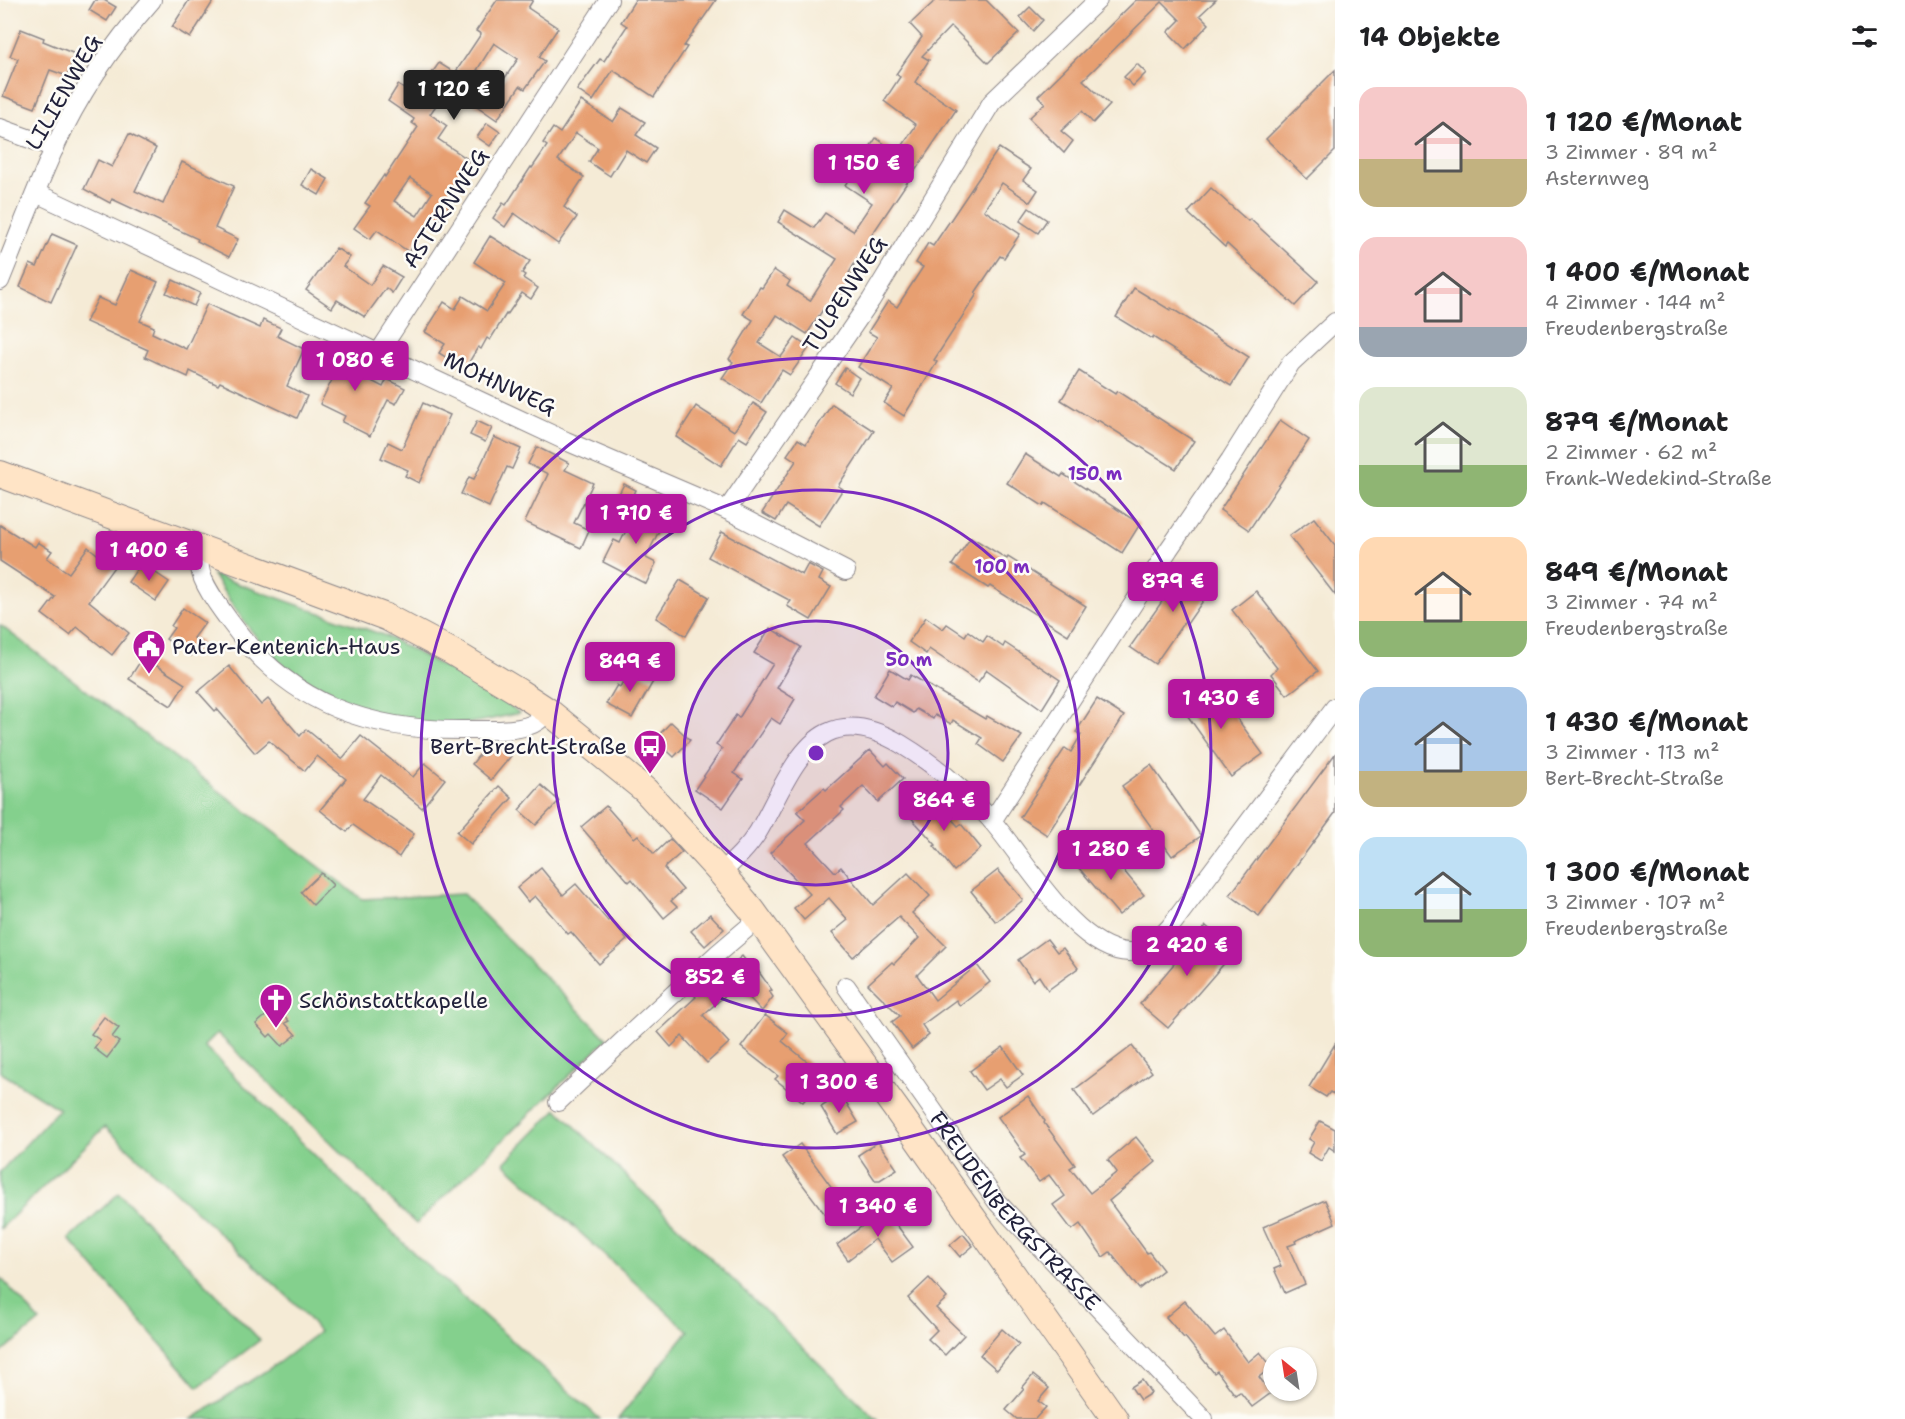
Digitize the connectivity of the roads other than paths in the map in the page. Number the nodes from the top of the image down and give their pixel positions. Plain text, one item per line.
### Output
1 (152, 0) edge
2 (609, 0) edge
3 (1098, 0) edge
4 (0, 128) edge
5 (55, 147) junction
6 (36, 193) junction
7 (0, 281) edge
8 (1335, 322) edge
9 (380, 352) junction
10 (0, 474) edge
11 (727, 510) junction
12 (200, 549) junction
13 (846, 571) dead end
14 (1335, 707) edge
15 (548, 711) junction
16 (992, 821) junction
17 (721, 873) junction
18 (758, 919) junction
19 (846, 986) dead end
20 (558, 1102) dead end
21 (1115, 1419) edge
22 (1204, 1419) edge

1 - 5 street, LILIENWEG
2 - 9 street, ASTERNWEG
3 - 11 street, TULPENWEG
4 - 5 street
5 - 6 street, LILIENWEG
6 - 7 street, LILIENWEG
6 - 9 street, MOHNWEG
8 - 16 street
9 - 11 street, MOHNWEG
10 - 12 street, FREUDENBERGSTRASSE
11 - 13 street, MOHNWEG
12 - 15 street, FREUDENBERGSTRASSE
12 - 15 street
14 - 16 street
15 - 17 street, FREUDENBERGSTRASSE
16 - 17 street
17 - 18 street, FREUDENBERGSTRASSE
18 - 20 street
18 - 21 street, FREUDENBERGSTRASSE
19 - 22 street, FREUDENBERGSTRASSE

